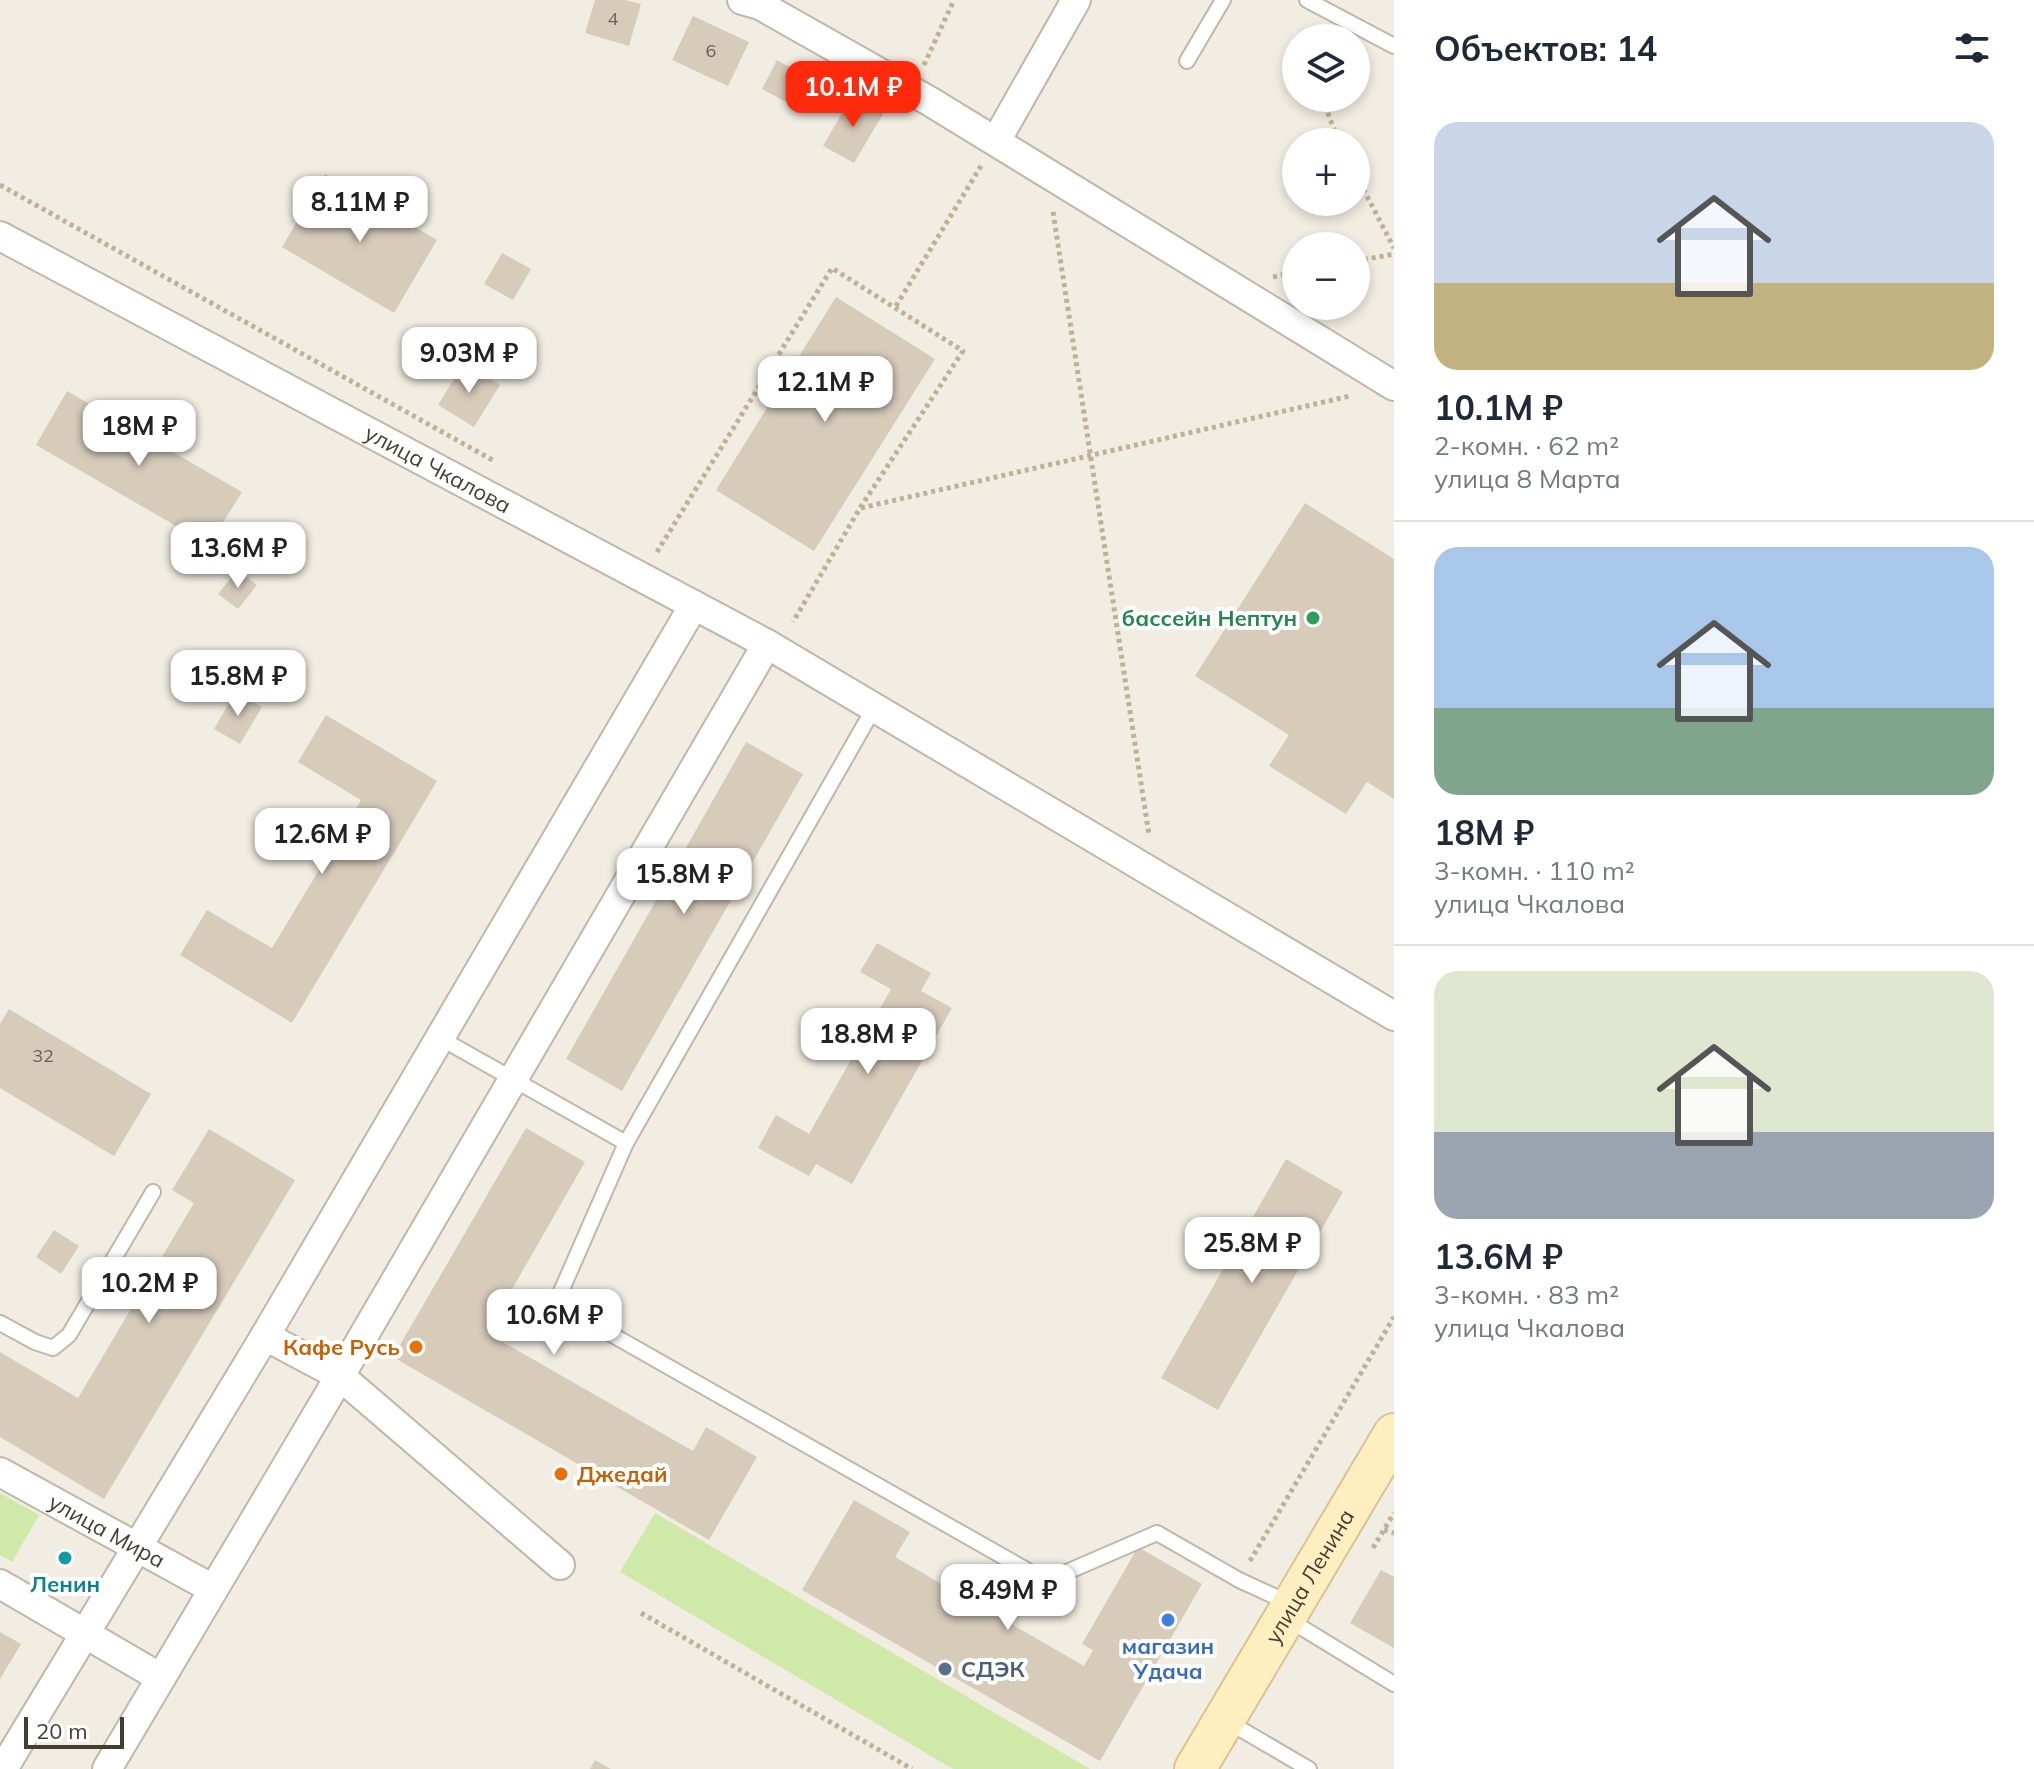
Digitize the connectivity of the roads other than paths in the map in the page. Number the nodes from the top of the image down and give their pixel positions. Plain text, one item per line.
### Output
1 (742, 0) edge
2 (1076, 0) edge
3 (1223, 0) edge
4 (1307, 0) edge
5 (1394, 46) edge
6 (1187, 61) dead end
7 (996, 141) junction
8 (0, 236) edge
9 (1394, 386) edge
10 (694, 605) junction
11 (767, 644) junction
12 (874, 708) junction
13 (1394, 1016) edge
14 (440, 1038) junction
15 (513, 1079) junction
16 (626, 1143) junction
17 (153, 1192) dead end
18 (0, 1323) edge
19 (265, 1336) junction
20 (340, 1376) junction
21 (1394, 1434) edge
22 (0, 1472) edge
23 (137, 1548) junction
24 (560, 1565) dead end
25 (0, 1584) edge
26 (213, 1589) junction
27 (1289, 1611) junction
28 (85, 1632) junction
29 (161, 1678) junction
30 (1394, 1684) edge
31 (1225, 1720) junction
32 (3, 1769) edge
33 (107, 1769) edge
34 (1195, 1769) edge
35 (1309, 1769) edge

1 - 7 street
2 - 7 street
3 - 6 lane
4 - 5 lane
7 - 9 street
8 - 10 street, улица Чкалова
10 - 11 street, улица Чкалова
10 - 14 street
11 - 12 street, улица Чкалова
11 - 15 street
12 - 13 street, улица Чкалова
12 - 16 lane
14 - 15 lane
14 - 19 street
15 - 16 lane
15 - 20 street
16 - 27 lane
17 - 18 lane
19 - 20 street
19 - 23 street
20 - 24 street
20 - 26 street
21 - 27 main road, улица Ленина
22 - 23 street, улица Мира
23 - 26 street, улица Мира
23 - 28 street
25 - 28 street
26 - 29 street
27 - 30 lane
27 - 31 main road, улица Ленина
28 - 29 street
28 - 32 street
29 - 33 street
31 - 34 main road, улица Ленина
31 - 35 lane

